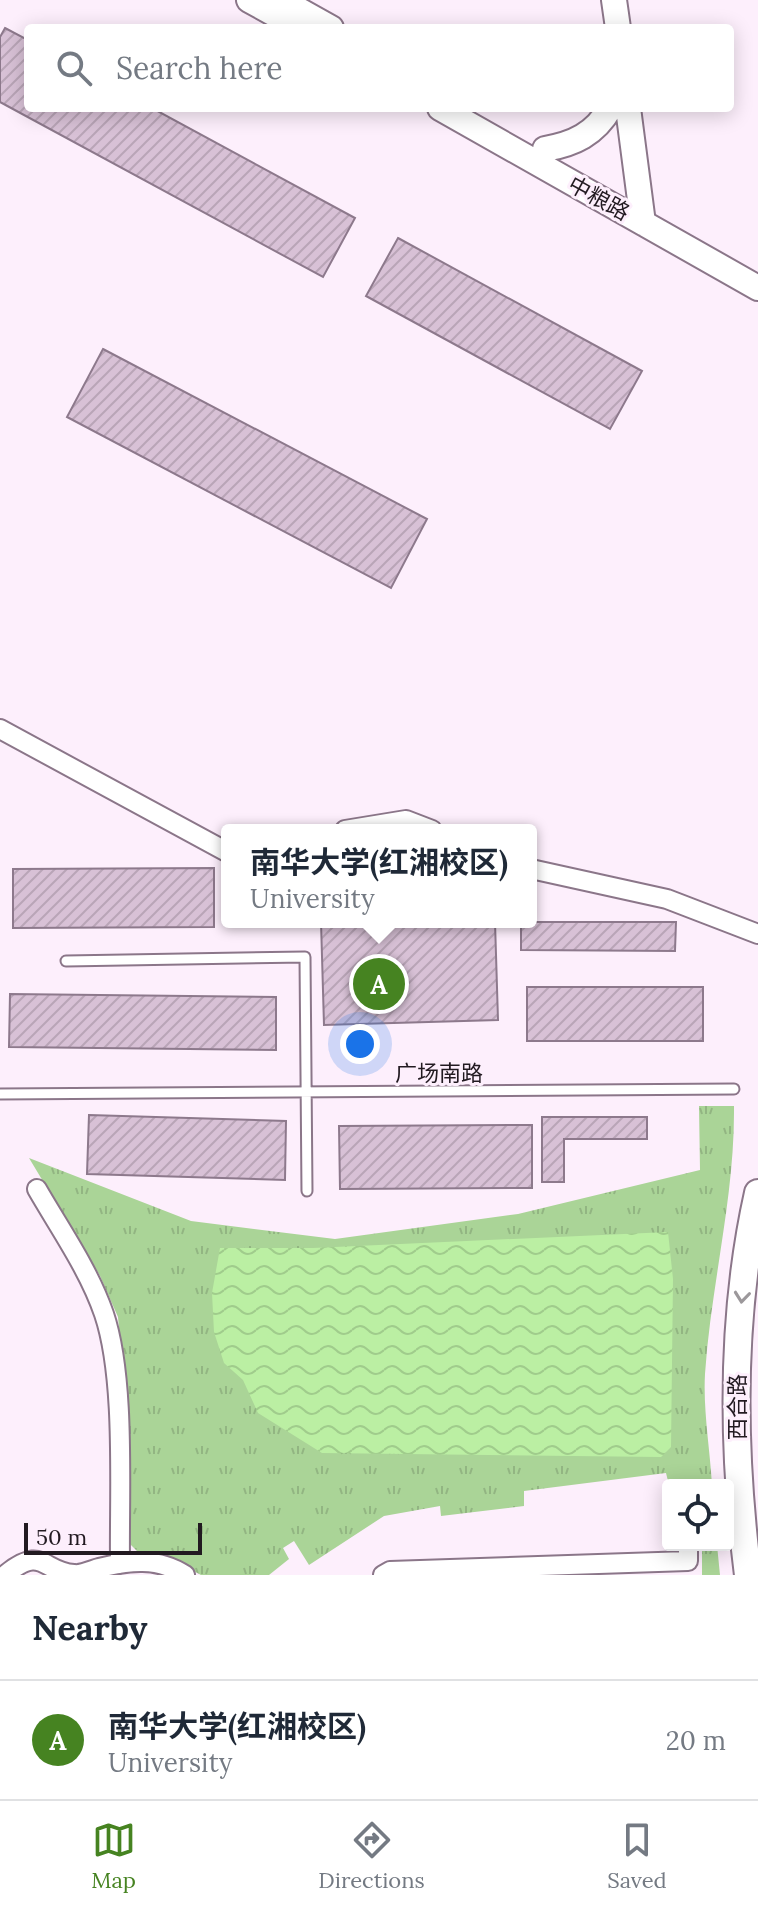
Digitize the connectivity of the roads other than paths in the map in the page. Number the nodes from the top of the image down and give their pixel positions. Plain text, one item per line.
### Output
1 (249, 0) edge
2 (281, 0) edge
3 (614, 0) edge
4 (292, 24) edge
5 (324, 24) edge
6 (617, 24) edge
7 (448, 112) edge
8 (480, 112) edge
9 (607, 112) edge
10 (628, 112) edge
11 (545, 149) junction
12 (641, 212) junction
13 (758, 269) edge
14 (758, 288) edge
15 (0, 729) edge
16 (382, 824) edge
17 (416, 824) edge
18 (221, 849) edge
19 (537, 870) edge
20 (758, 934) edge
21 (66, 961) dead end
22 (734, 1089) dead end
23 (306, 1092) junction
24 (0, 1094) edge
25 (37, 1189) dead end
26 (307, 1191) dead end
27 (758, 1193) edge
28 (688, 1551) edge
29 (0, 1557) edge
30 (23, 1561) junction
31 (120, 1564) junction
32 (622, 1569) edge
33 (5, 1575) edge
34 (185, 1575) edge
35 (383, 1575) edge
36 (748, 1575) edge

1 - 4 street
2 - 5 street
3 - 6 street
7 - 12 street, 中粮路
8 - 11 street, 中粮路
9 - 11 street
10 - 12 street
11 - 12 street, 中粮路
12 - 13 street, 中粮路
12 - 14 street, 中粮路
15 - 18 street
16 - 17 street
19 - 20 street
21 - 23 lane
22 - 23 lane, 广场南路
23 - 24 lane, 广场南路
23 - 26 lane
25 - 31 street
27 -> 36 main road, 西合路
28 - 32 street
29 - 30 street
30 - 31 street
30 - 33 street
31 - 34 street
32 - 35 street

